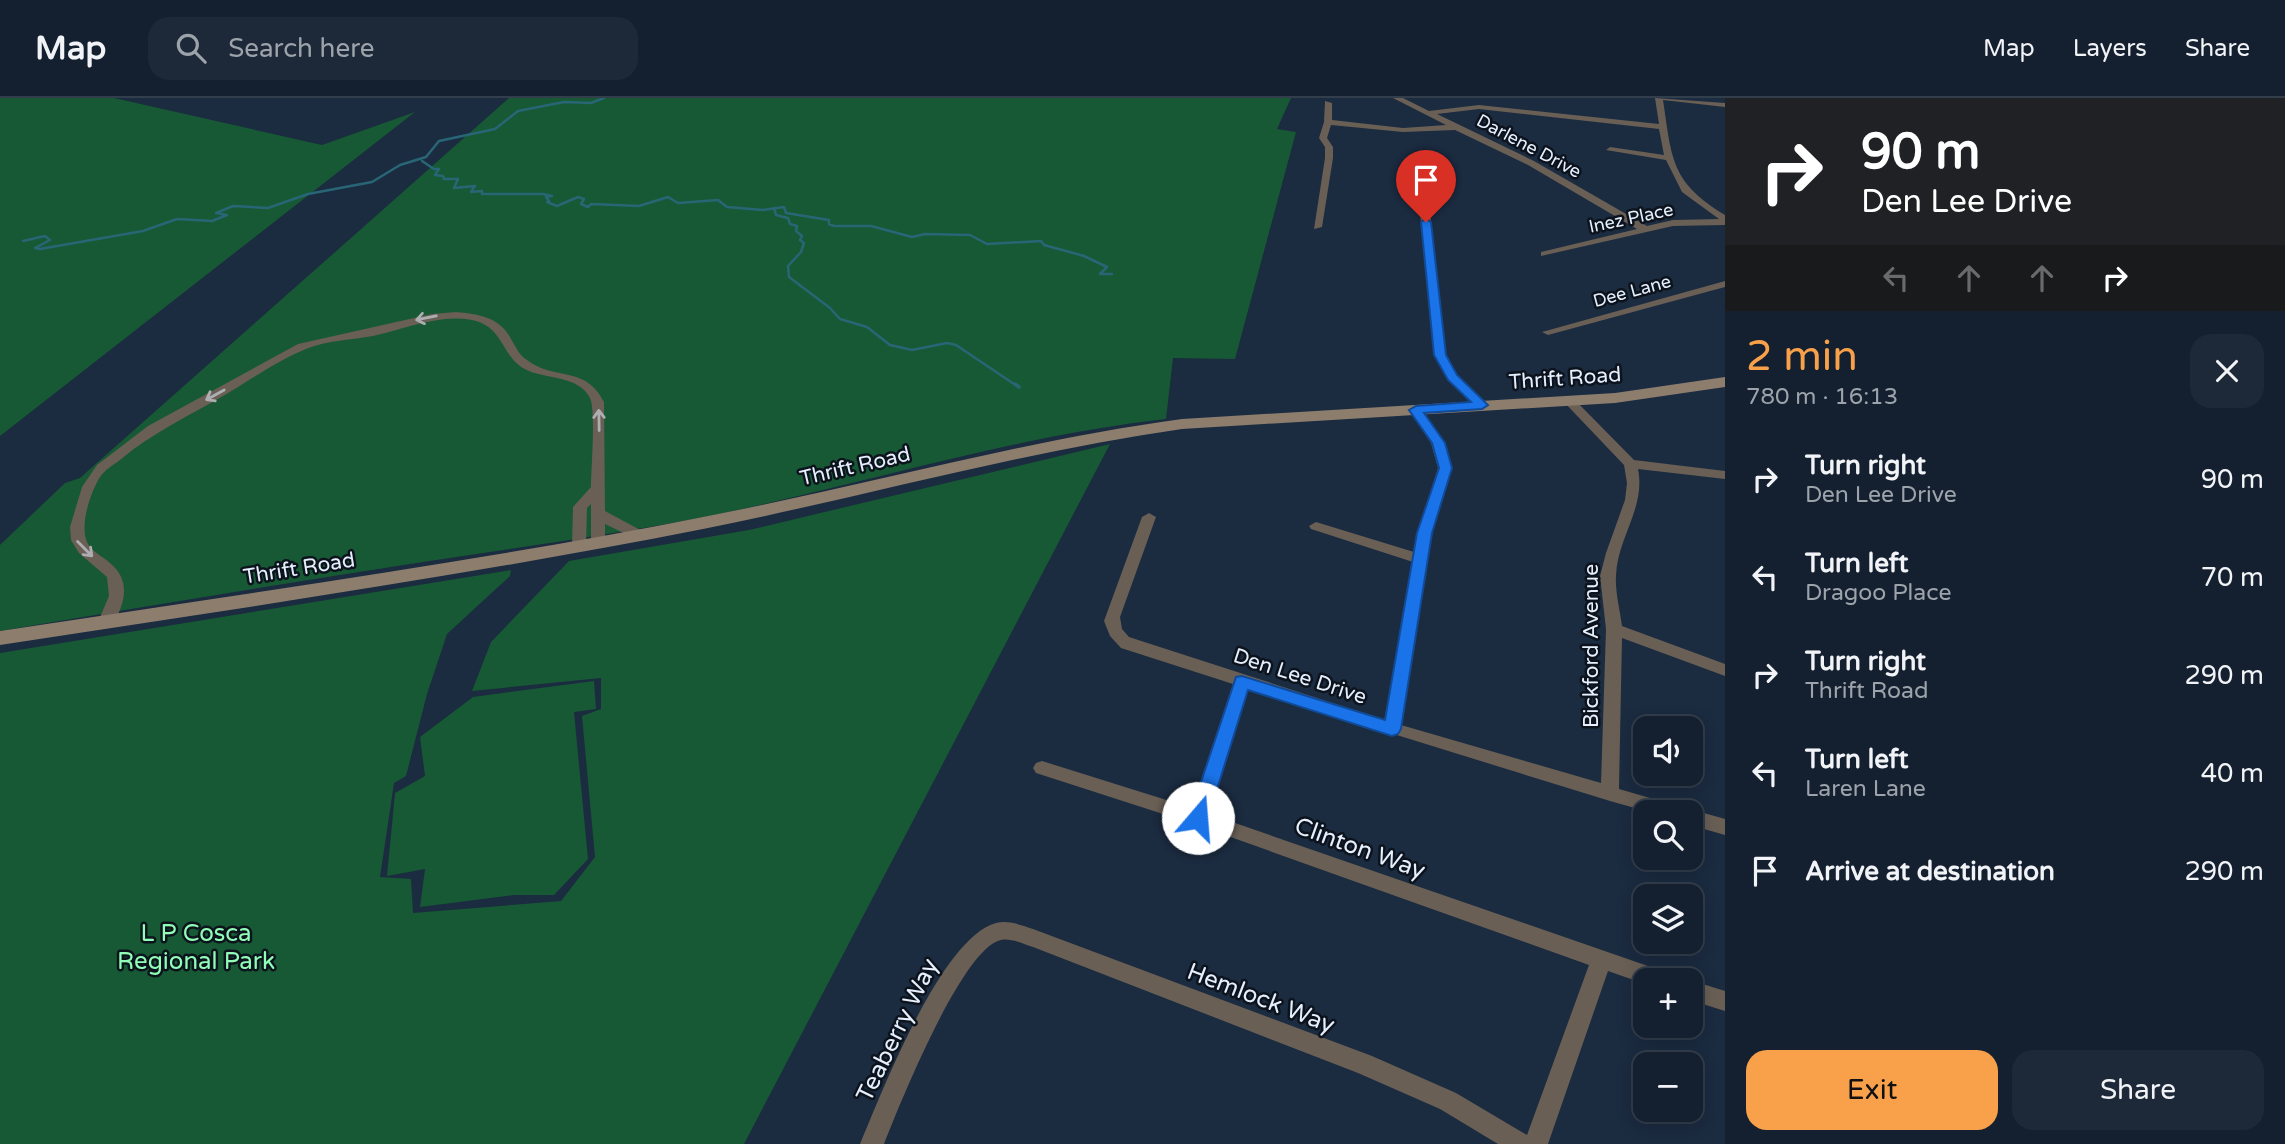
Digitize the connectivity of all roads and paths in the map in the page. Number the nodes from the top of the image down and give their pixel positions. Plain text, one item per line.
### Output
1 (1397, 98) edge
2 (1661, 98) edge
3 (1328, 103) dead end
4 (1725, 105) edge
5 (1429, 113) junction
6 (1328, 122) junction
7 (1456, 127) junction
8 (1664, 127) junction
9 (1610, 150) dead end
10 (1669, 158) junction
11 (1424, 203) dead end
12 (1725, 221) edge
13 (1317, 227) dead end
14 (1644, 229) junction
15 (1545, 254) dead end
16 (1725, 284) edge
17 (1548, 332) dead end
18 (1725, 382) edge
19 (1569, 401) junction
20 (1482, 405) junction
21 (1416, 410) junction
22 (1630, 464) junction
23 (1725, 475) edge
24 (598, 488) junction
25 (598, 513) junction
26 (1149, 517) dead end
27 (1317, 526) dead end
28 (639, 535) junction
29 (588, 544) junction
30 (1420, 559) junction
31 (106, 622) junction
32 (1614, 629) junction
33 (0, 638) edge
34 (1725, 670) edge
35 (1242, 682) junction
36 (1392, 729) junction
37 (1042, 768) dead end
38 (1611, 794) junction
39 (1633, 800) edge
40 (1198, 818) junction
41 (1703, 821) edge
42 (1725, 827) edge
43 (976, 944) joint
44 (1601, 961) junction
45 (1633, 971) edge
46 (1703, 994) edge
47 (1725, 1001) edge
48 (872, 1144) edge
49 (1520, 1144) edge
50 (1536, 1144) edge

1 - 5 street, Darlene Drive
2 - 4 street
2 - 8 street
3 - 6 street
5 - 7 street, Darlene Drive
5 - 8 street
6 - 7 street
6 - 13 street
7 - 14 street, Darlene Drive
8 - 10 street
9 - 10 street
10 - 12 street
11 - 20 street
12 - 14 street, Inez Place
14 - 15 street, Inez Place
16 - 17 street, Dee Lane
18 - 19 street, Thrift Road
19 - 20 street, Thrift Road
19 - 22 street
20 - 21 street, Thrift Road
21 - 28 street, Thrift Road
21 - 30 street
22 - 23 street
22 - 32 street, Bickford Avenue
24 - 25 street
24 - 29 street
24 -> 31 street
25 - 28 street
25 - 29 street
26 - 35 street, Den Lee Drive
27 - 30 street
28 - 29 street, Thrift Road
29 - 31 street, Thrift Road
30 - 36 street
31 - 33 street, Thrift Road
32 - 34 street
32 - 38 street, Bickford Avenue
35 - 36 street, Den Lee Drive
35 - 40 street
36 - 38 street, Den Lee Drive
37 - 40 street, Clinton Way
38 - 39 street, Den Lee Drive
40 - 44 street, Clinton Way
41 - 42 street
43 - 48 street, Teaberry Way
43 - 49 street, Hemlock Way
44 - 45 street, Clinton Way
44 - 50 street
46 - 47 street

